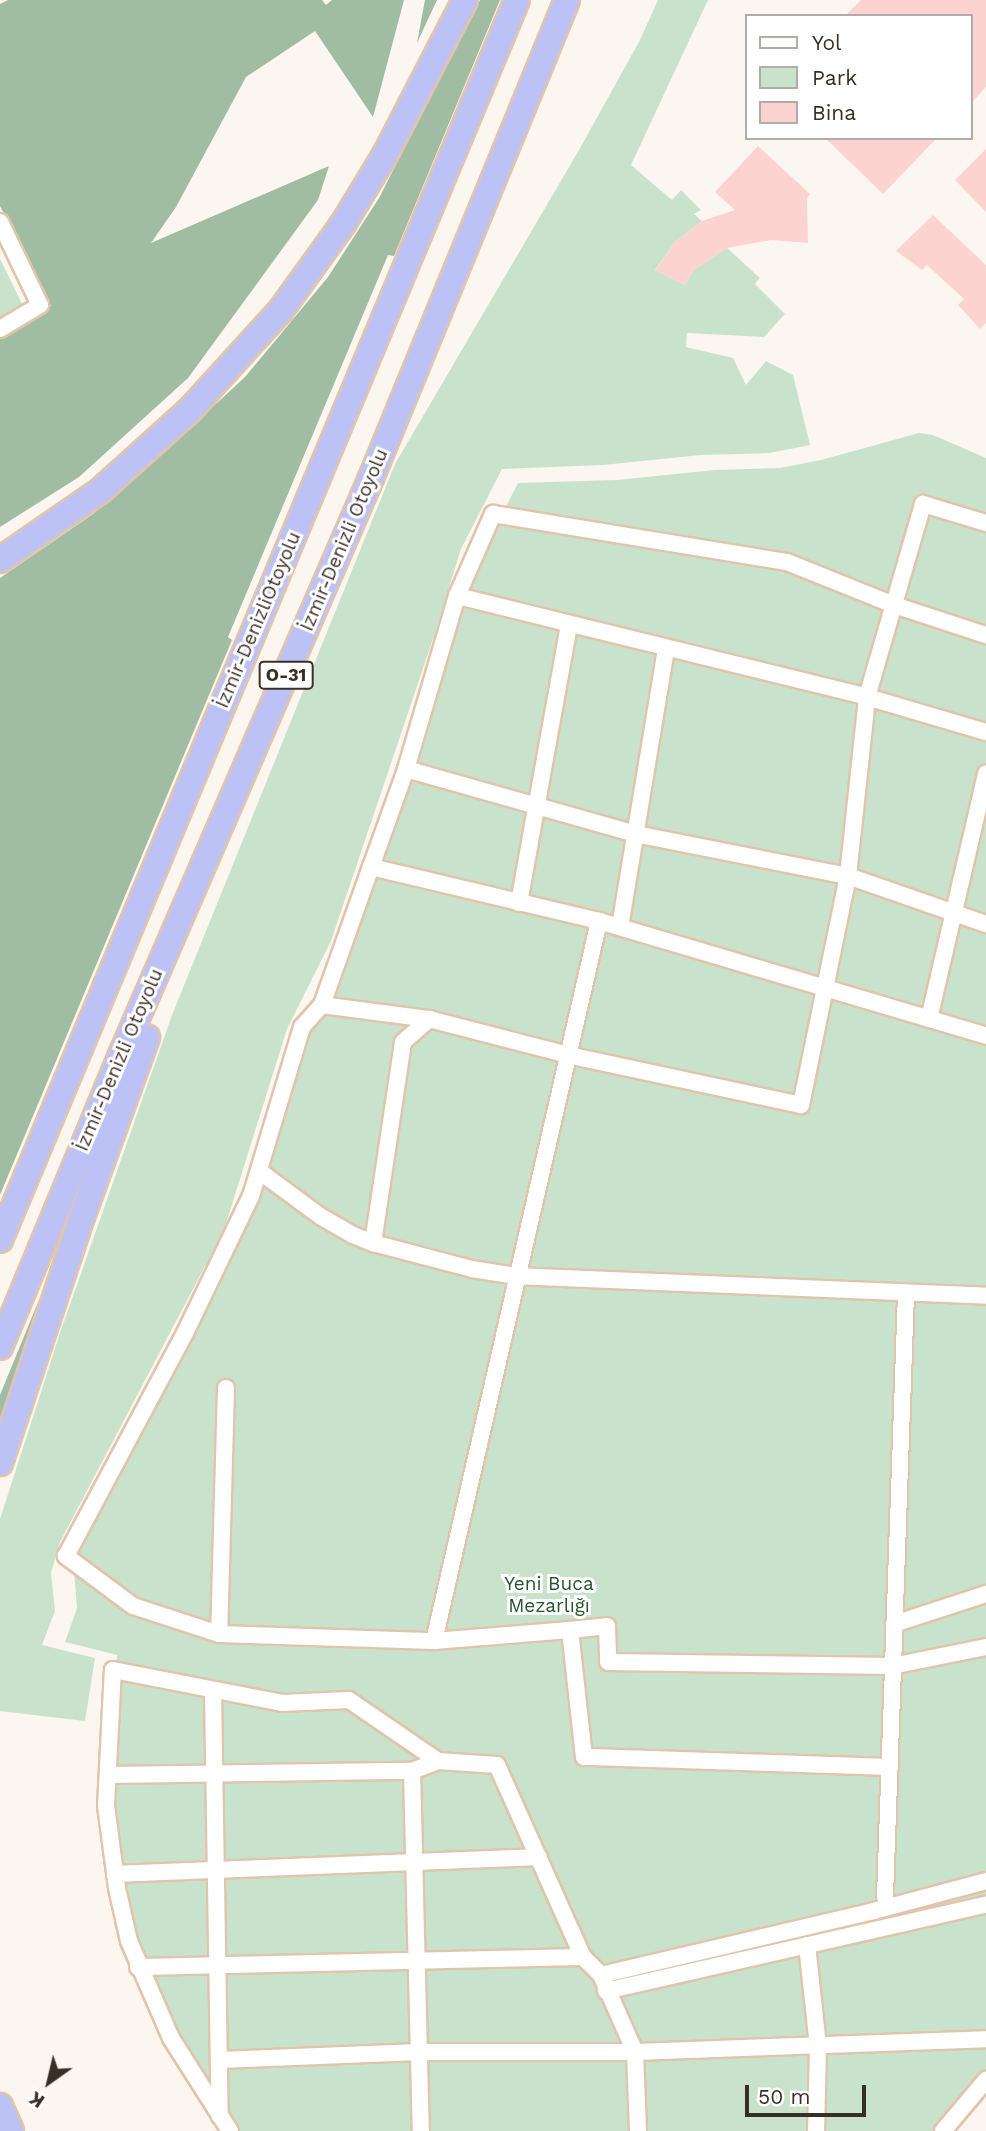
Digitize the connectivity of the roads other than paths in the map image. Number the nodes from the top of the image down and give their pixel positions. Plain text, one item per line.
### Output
1 (465, 0) edge
2 (517, 0) edge
3 (567, 0) edge
4 (0, 222) edge
5 (0, 329) edge
6 (986, 523) edge
7 (0, 560) edge
8 (457, 596) junction
9 (894, 605) junction
10 (569, 625) junction
11 (986, 635) edge
12 (666, 648) junction
13 (867, 697) junction
14 (986, 732) edge
15 (406, 769) junction
16 (986, 774) edge
17 (537, 804) junction
18 (635, 834) junction
19 (204, 861) junction
20 (371, 867) junction
21 (848, 876) junction
22 (519, 903) junction
23 (953, 914) junction
24 (598, 921) junction
25 (986, 924) edge
26 (620, 927) junction
27 (825, 988) junction
28 (322, 1005) junction
29 (429, 1019) junction
30 (929, 1019) junction
31 (986, 1036) edge
32 (568, 1055) junction
33 (259, 1171) junction
34 (0, 1240) edge
35 (373, 1243) junction
36 (516, 1276) junction
37 (906, 1293) junction
38 (986, 1296) edge
39 (0, 1347) edge
40 (226, 1388) dead end
41 (0, 1463) edge
42 (986, 1594) edge
43 (894, 1625) junction
44 (570, 1630) junction
45 (219, 1634) junction
46 (434, 1641) junction
47 (986, 1647) edge
48 (892, 1666) junction
49 (213, 1691) junction
50 (438, 1761) junction
51 (890, 1768) junction
52 (412, 1771) junction
53 (212, 1774) junction
54 (108, 1775) junction
55 (539, 1857) junction
56 (414, 1862) junction
57 (215, 1870) junction
58 (115, 1874) junction
59 (986, 1881) edge
60 (885, 1897) dead end
61 (986, 1905) edge
62 (807, 1945) junction
63 (583, 1957) junction
64 (417, 1961) junction
65 (218, 1966) junction
66 (138, 1967) junction
67 (601, 1975) junction
68 (606, 1991) junction
69 (986, 2039) edge
70 (818, 2046) junction
71 (419, 2052) junction
72 (635, 2052) junction
73 (220, 2060) junction
74 (986, 2080) edge
75 (0, 2106) edge
76 (220, 2116) junction
77 (11, 2131) edge
78 (230, 2131) edge
79 (421, 2131) edge
80 (638, 2131) edge
81 (816, 2131) edge
82 (943, 2131) edge

1 - 7 highway
2 - 34 highway, İzmir-DenizliOtoyolu / O-31
3 - 19 highway, İzmir-Denizli Otoyolu / O-31
4 - 5 lane
6 - 9 lane
8 - 9 lane
8 - 10 lane
8 - 15 lane
9 - 11 lane
9 - 13 lane
10 - 12 lane
10 - 17 lane
12 - 13 lane
12 - 18 lane
13 - 14 lane
13 - 21 lane
15 - 17 lane
15 - 20 lane
16 - 23 lane
17 - 18 lane
17 - 22 lane
18 - 21 lane
18 - 26 lane
19 - 39 highway, İzmir-Denizli Otoyolu / O-31
19 - 41 highway
20 - 22 lane
20 - 28 lane
21 - 23 lane
21 - 27 lane
22 - 24 lane
23 - 25 lane
23 - 30 lane
24 - 26 lane
24 - 32 lane
26 - 27 lane
27 - 30 lane
27 - 32 lane
28 - 29 lane
28 - 33 lane
29 - 32 lane
29 - 35 lane
30 - 31 lane
32 - 36 lane
33 - 35 lane
33 - 45 lane
35 - 36 lane
36 - 37 lane
36 - 46 lane
37 - 38 lane
37 - 43 lane
40 - 45 lane
42 - 43 lane
43 - 48 lane
44 - 46 lane
44 - 48 lane
44 - 51 lane
45 - 46 lane
47 - 48 lane
48 - 51 lane
49 - 50 lane
49 - 53 lane
49 - 54 lane
50 - 52 lane
50 - 55 lane
51 - 60 lane
52 - 53 lane
52 - 56 lane
53 - 54 lane
53 - 57 lane
54 - 58 lane
55 - 56 lane
55 - 63 lane
56 - 57 lane
56 - 64 lane
57 - 58 lane
57 - 65 lane
58 - 66 lane
59 - 67 lane
61 - 62 lane
62 - 68 lane
62 - 70 lane
63 - 64 lane
63 - 67 lane
64 - 65 lane
64 - 71 lane
65 - 66 lane
65 - 73 lane
66 - 76 lane
67 - 68 lane
68 - 72 lane
69 - 70 lane
70 - 72 lane
70 - 81 lane
71 - 72 lane
71 - 73 lane
71 - 79 lane
72 - 80 lane
73 - 76 lane
74 - 82 lane
75 - 77 highway
76 - 78 lane

